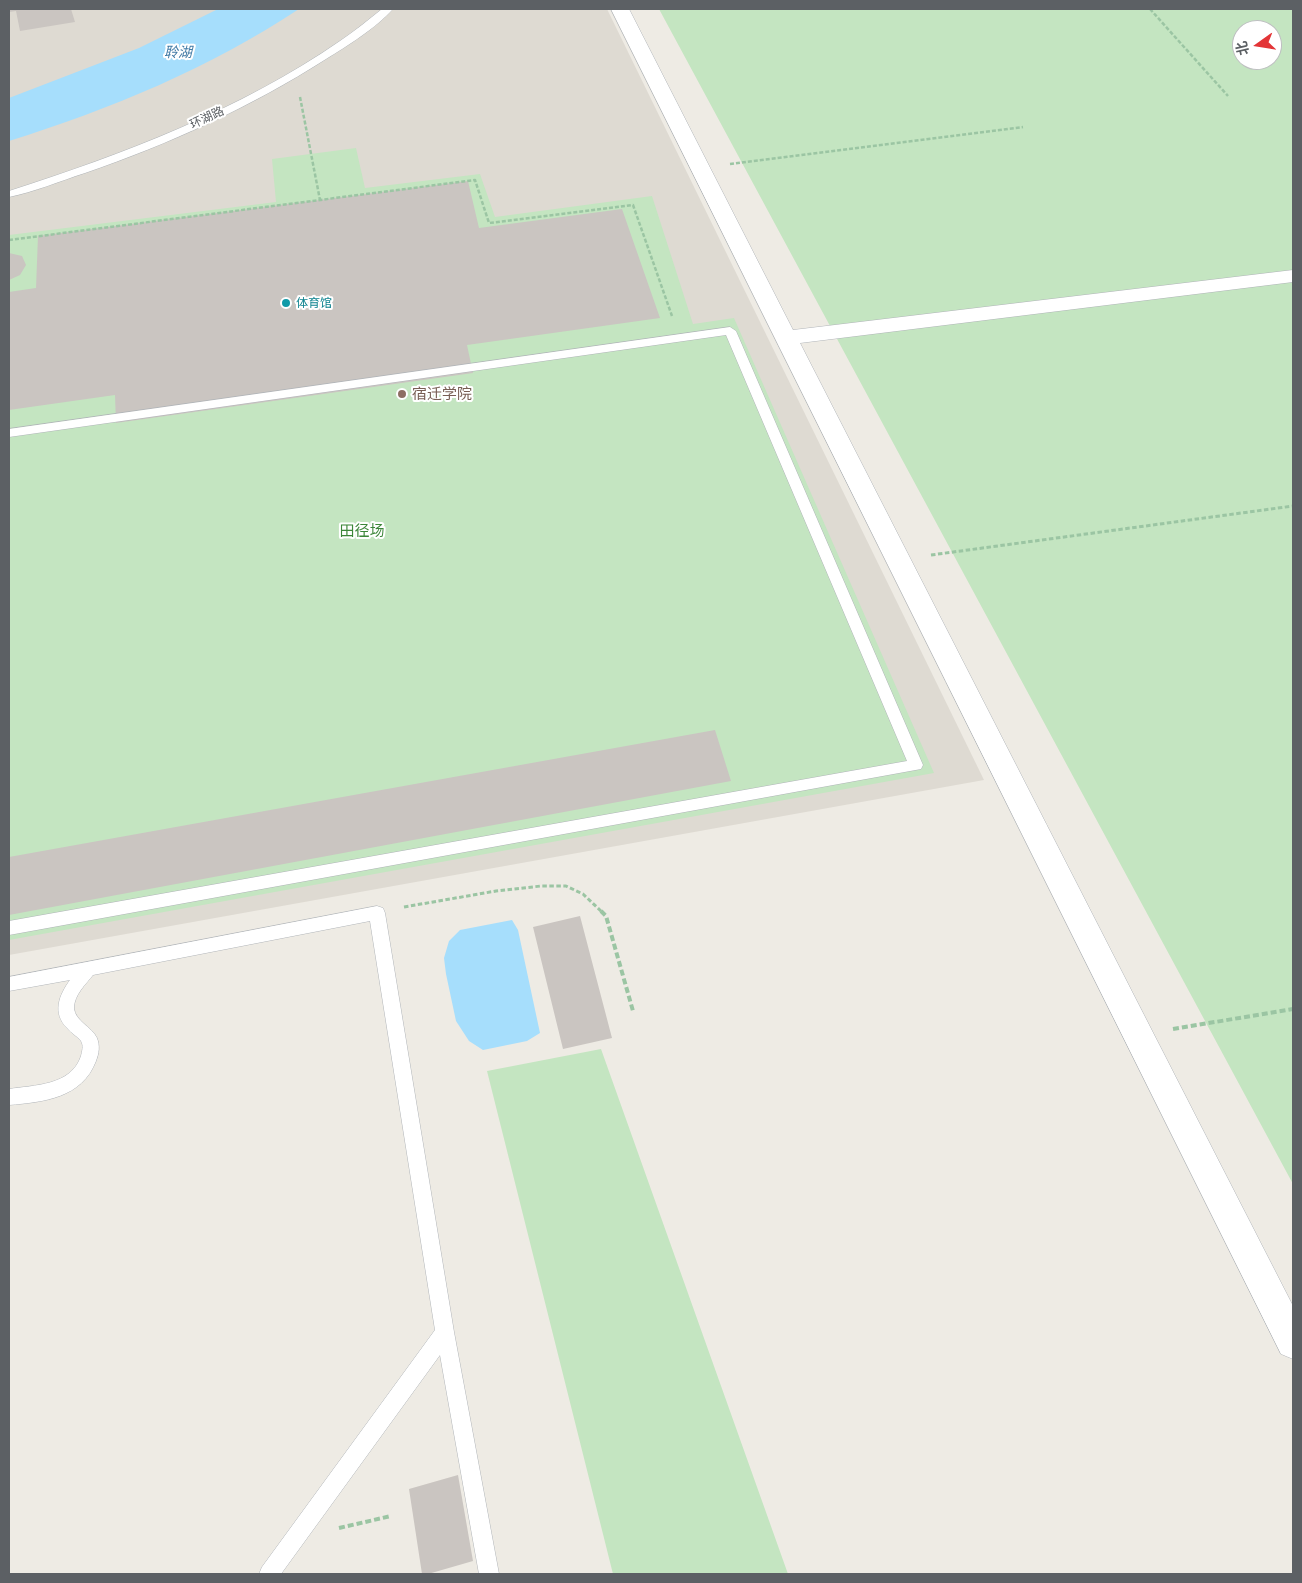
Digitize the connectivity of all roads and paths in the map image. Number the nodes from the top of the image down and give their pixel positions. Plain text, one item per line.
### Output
1 (388, 9) edge
2 (620, 9) edge
3 (1150, 9) edge
4 (295, 73) junction
5 (1228, 96) dead end
6 (1022, 127) dead end
7 (700, 168) junction
8 (9, 194) edge
9 (320, 200) junction
10 (9, 240) edge
11 (1293, 276) edge
12 (680, 338) junction
13 (786, 338) junction
14 (9, 433) edge
15 (1293, 506) edge
16 (898, 560) junction
17 (377, 913) junction
18 (9, 928) edge
19 (88, 969) junction
20 (9, 984) edge
21 (1293, 1009) edge
22 (633, 1011) dead end
23 (1138, 1035) junction
24 (9, 1097) edge
25 (445, 1332) junction
26 (1293, 1342) edge
27 (269, 1574) edge
28 (489, 1574) edge

1 - 4 lane, 环湖路
2 - 7 street
3 - 5 path
4 - 8 lane, 环湖路
4 - 9 path
6 - 7 path
7 - 13 street
9 - 10 path
9 - 12 path
11 - 13 street
12 - 14 lane
12 - 18 lane
13 - 16 street
15 - 16 path
16 - 23 street
17 - 19 lane
17 - 22 path
17 - 25 lane
19 - 20 lane
19 - 24 lane
21 - 23 path
23 - 26 street
25 - 27 lane
25 - 28 lane

